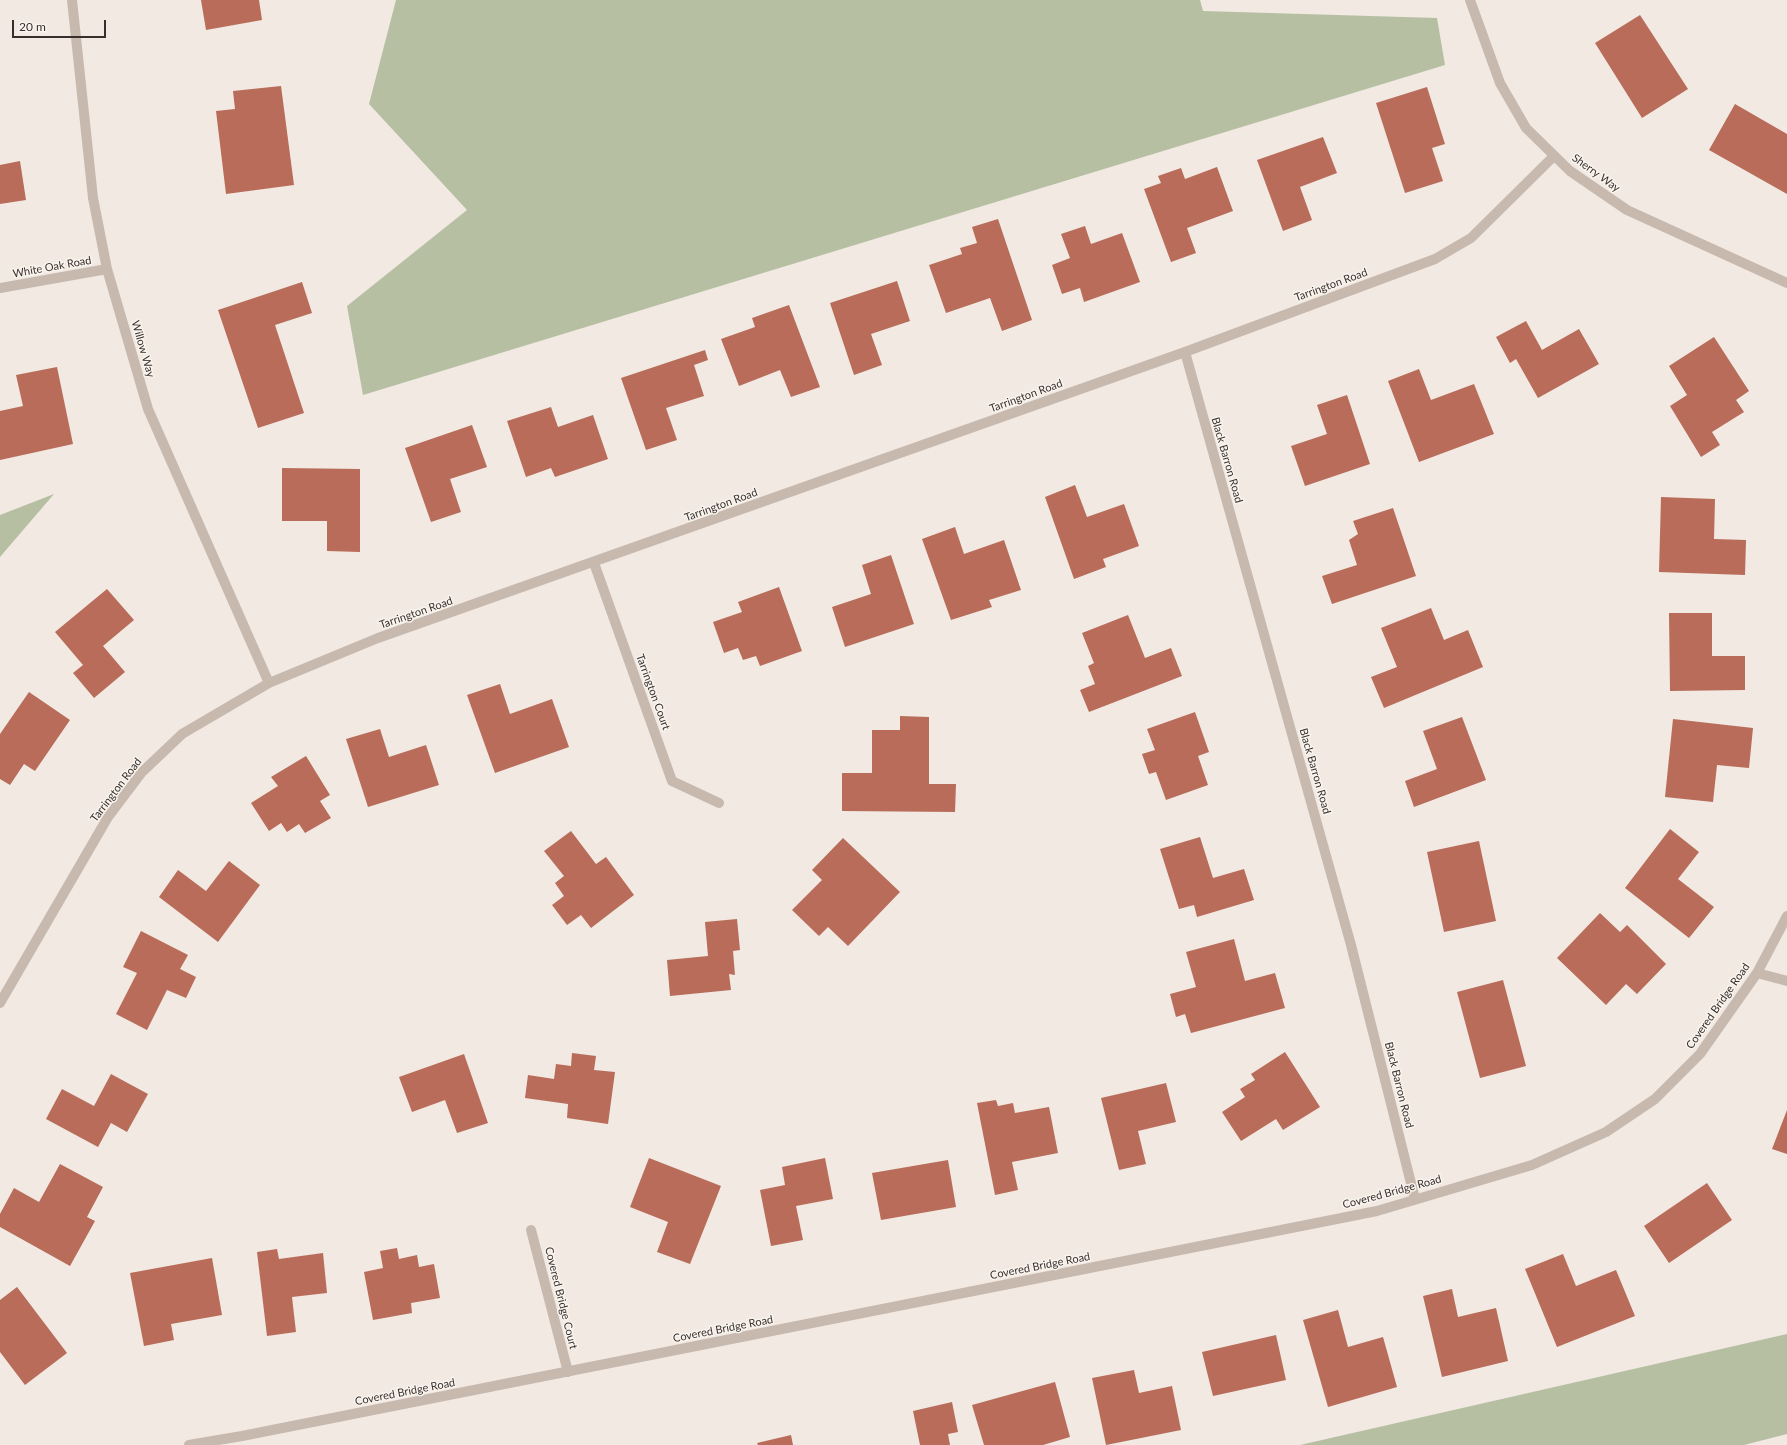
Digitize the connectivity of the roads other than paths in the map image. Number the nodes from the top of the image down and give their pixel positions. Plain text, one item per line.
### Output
1 (72, 0) edge
2 (1470, 0) edge
3 (1554, 156) junction
4 (107, 269) junction
5 (1787, 283) edge
6 (0, 288) edge
7 (1185, 352) junction
8 (594, 563) junction
9 (269, 683) junction
10 (719, 803) dead end
11 (1787, 916) edge
12 (1757, 974) junction
13 (1787, 981) edge
14 (0, 1003) edge
15 (1415, 1199) junction
16 (531, 1230) dead end
17 (568, 1372) junction
18 (189, 1445) edge

1 - 4 street, Willow Way
2 - 3 street, Sherry Way
3 - 5 street, Sherry Way
3 - 7 street, Tarrington Road
4 - 6 street, White Oak Road
4 - 9 street, Willow Way
7 - 8 street, Tarrington Road
7 - 15 street, Black Barron Road
8 - 9 street, Tarrington Road
8 - 10 street, Tarrington Court
9 - 14 street, Tarrington Road
11 - 12 street, Covered Bridge Road
12 - 13 street
12 - 15 street, Covered Bridge Road
15 - 17 street, Covered Bridge Road
16 - 17 street, Covered Bridge Court
17 - 18 street, Covered Bridge Road

